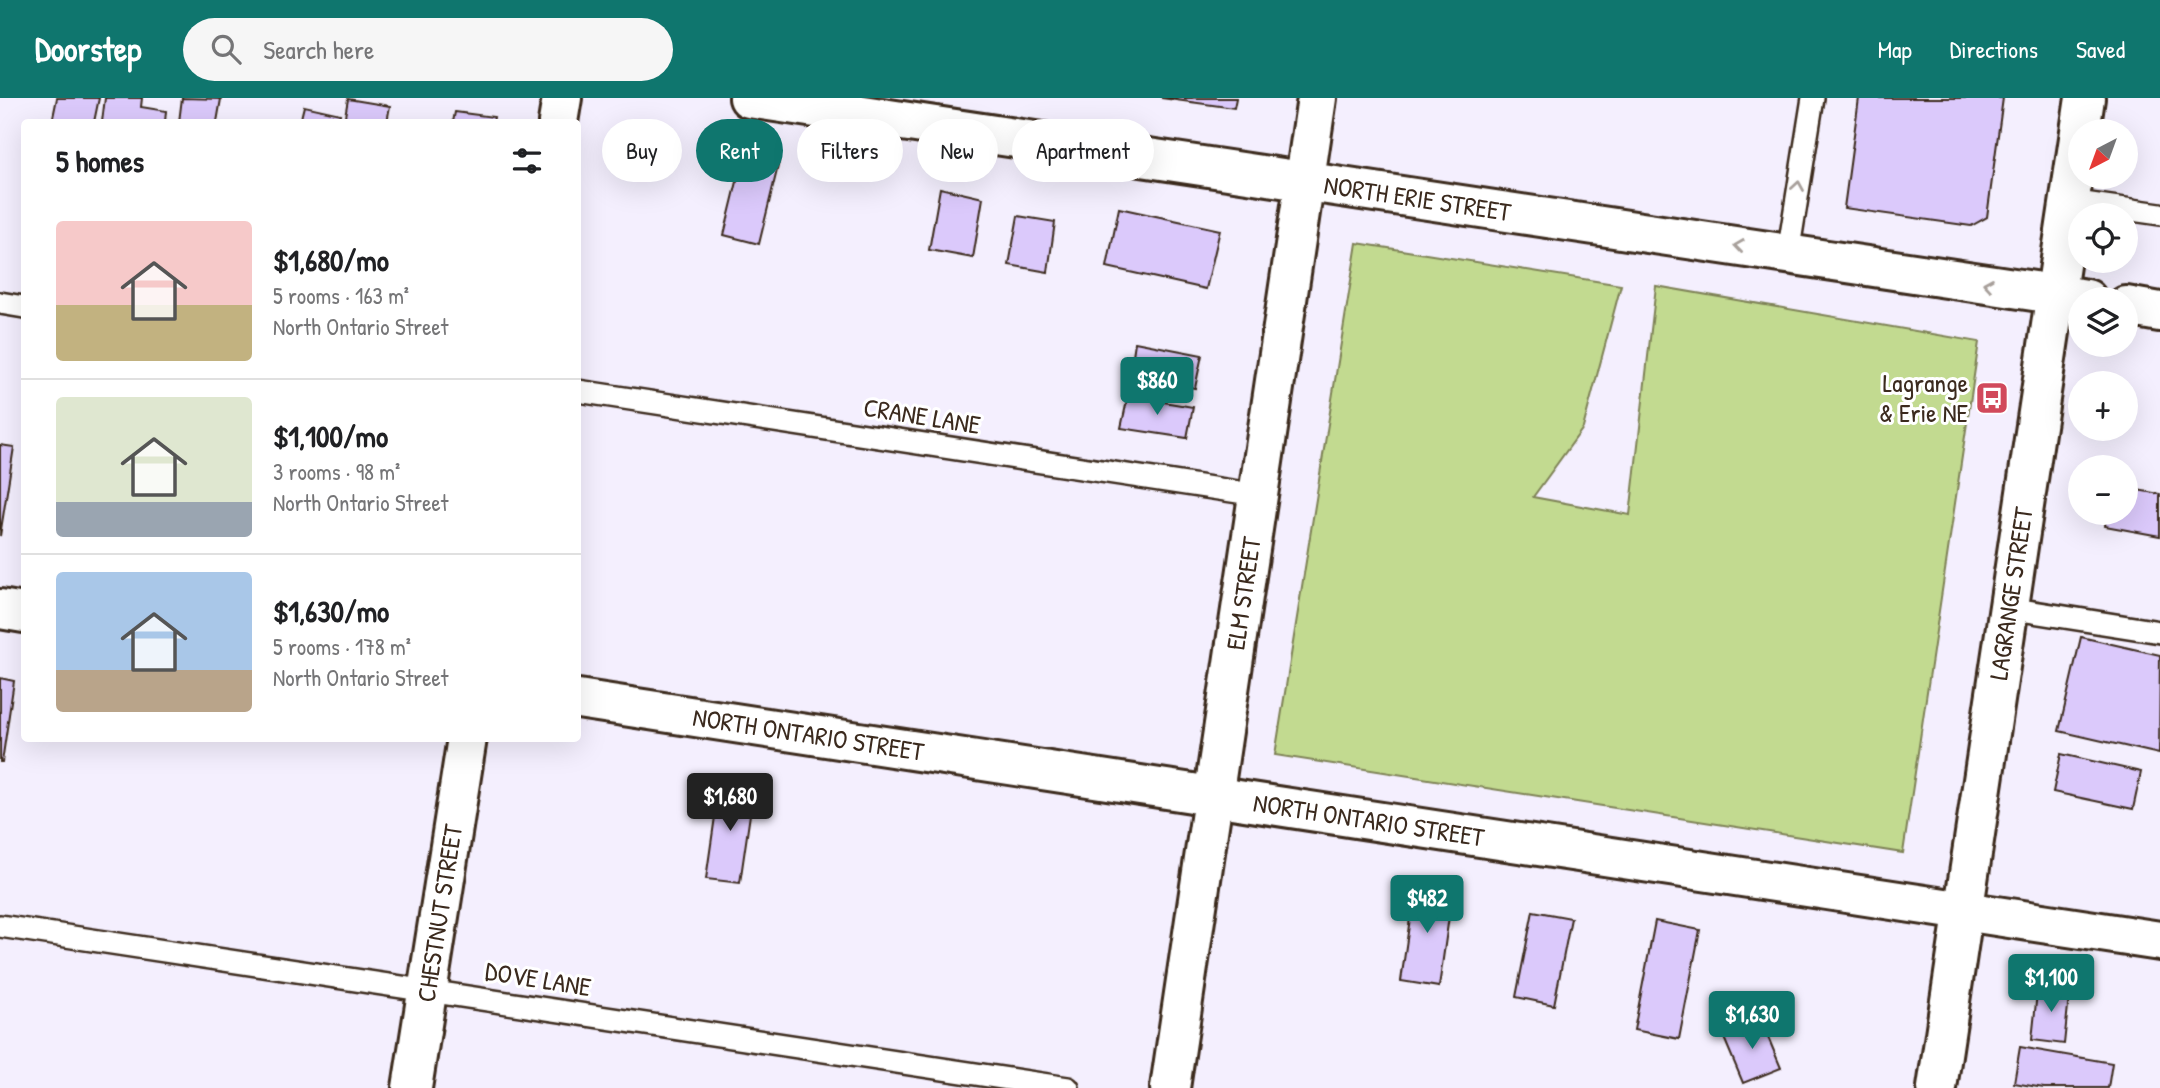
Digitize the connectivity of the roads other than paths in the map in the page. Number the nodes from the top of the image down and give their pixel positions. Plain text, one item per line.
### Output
1 (562, 98) edge
2 (749, 98) edge
3 (1317, 98) edge
4 (1813, 98) edge
5 (2085, 98) edge
6 (558, 119) edge
7 (1305, 182) junction
8 (2070, 201) junction
9 (2160, 214) edge
10 (1788, 254) junction
11 (2071, 287) edge
12 (2068, 297) edge
13 (0, 303) edge
14 (21, 306) edge
15 (2138, 308) edge
16 (2068, 312) edge
17 (2160, 312) edge
18 (581, 391) edge
19 (1258, 495) junction
20 (2008, 608) junction
21 (0, 609) edge
22 (21, 612) edge
23 (2160, 632) edge
24 (581, 699) edge
25 (466, 742) edge
26 (1213, 796) junction
27 (1964, 911) junction
28 (0, 926) edge
29 (2160, 941) edge
30 (426, 991) junction
31 (412, 1088) edge
32 (1069, 1088) edge
33 (1170, 1088) edge
34 (1937, 1088) edge

1 - 6 street
2 - 7 street, NORTH ERIE STREET
3 - 7 street, ELM STREET
10 -> 4 lane
5 - 8 street, LAGRANGE STREET
10 -> 7 street, NORTH ERIE STREET
7 - 19 street, ELM STREET
8 - 9 lane
8 - 11 street, LAGRANGE STREET
12 -> 10 street, NORTH ERIE STREET
13 - 14 lane
15 - 17 street
16 - 20 street, LAGRANGE STREET
18 - 19 lane, CRANE LANE
19 - 26 street, ELM STREET
20 - 23 lane
20 - 27 street, LAGRANGE STREET
21 - 22 street
24 - 26 street, NORTH ONTARIO STREET
25 - 30 street, CHESTNUT STREET
26 - 27 street, NORTH ONTARIO STREET
26 - 33 street, ELM STREET
27 - 29 street, NORTH ONTARIO STREET
27 - 34 street, LAGRANGE STREET
28 - 30 lane, DOVE LANE
30 - 31 street, CHESTNUT STREET
30 - 32 lane, DOVE LANE

